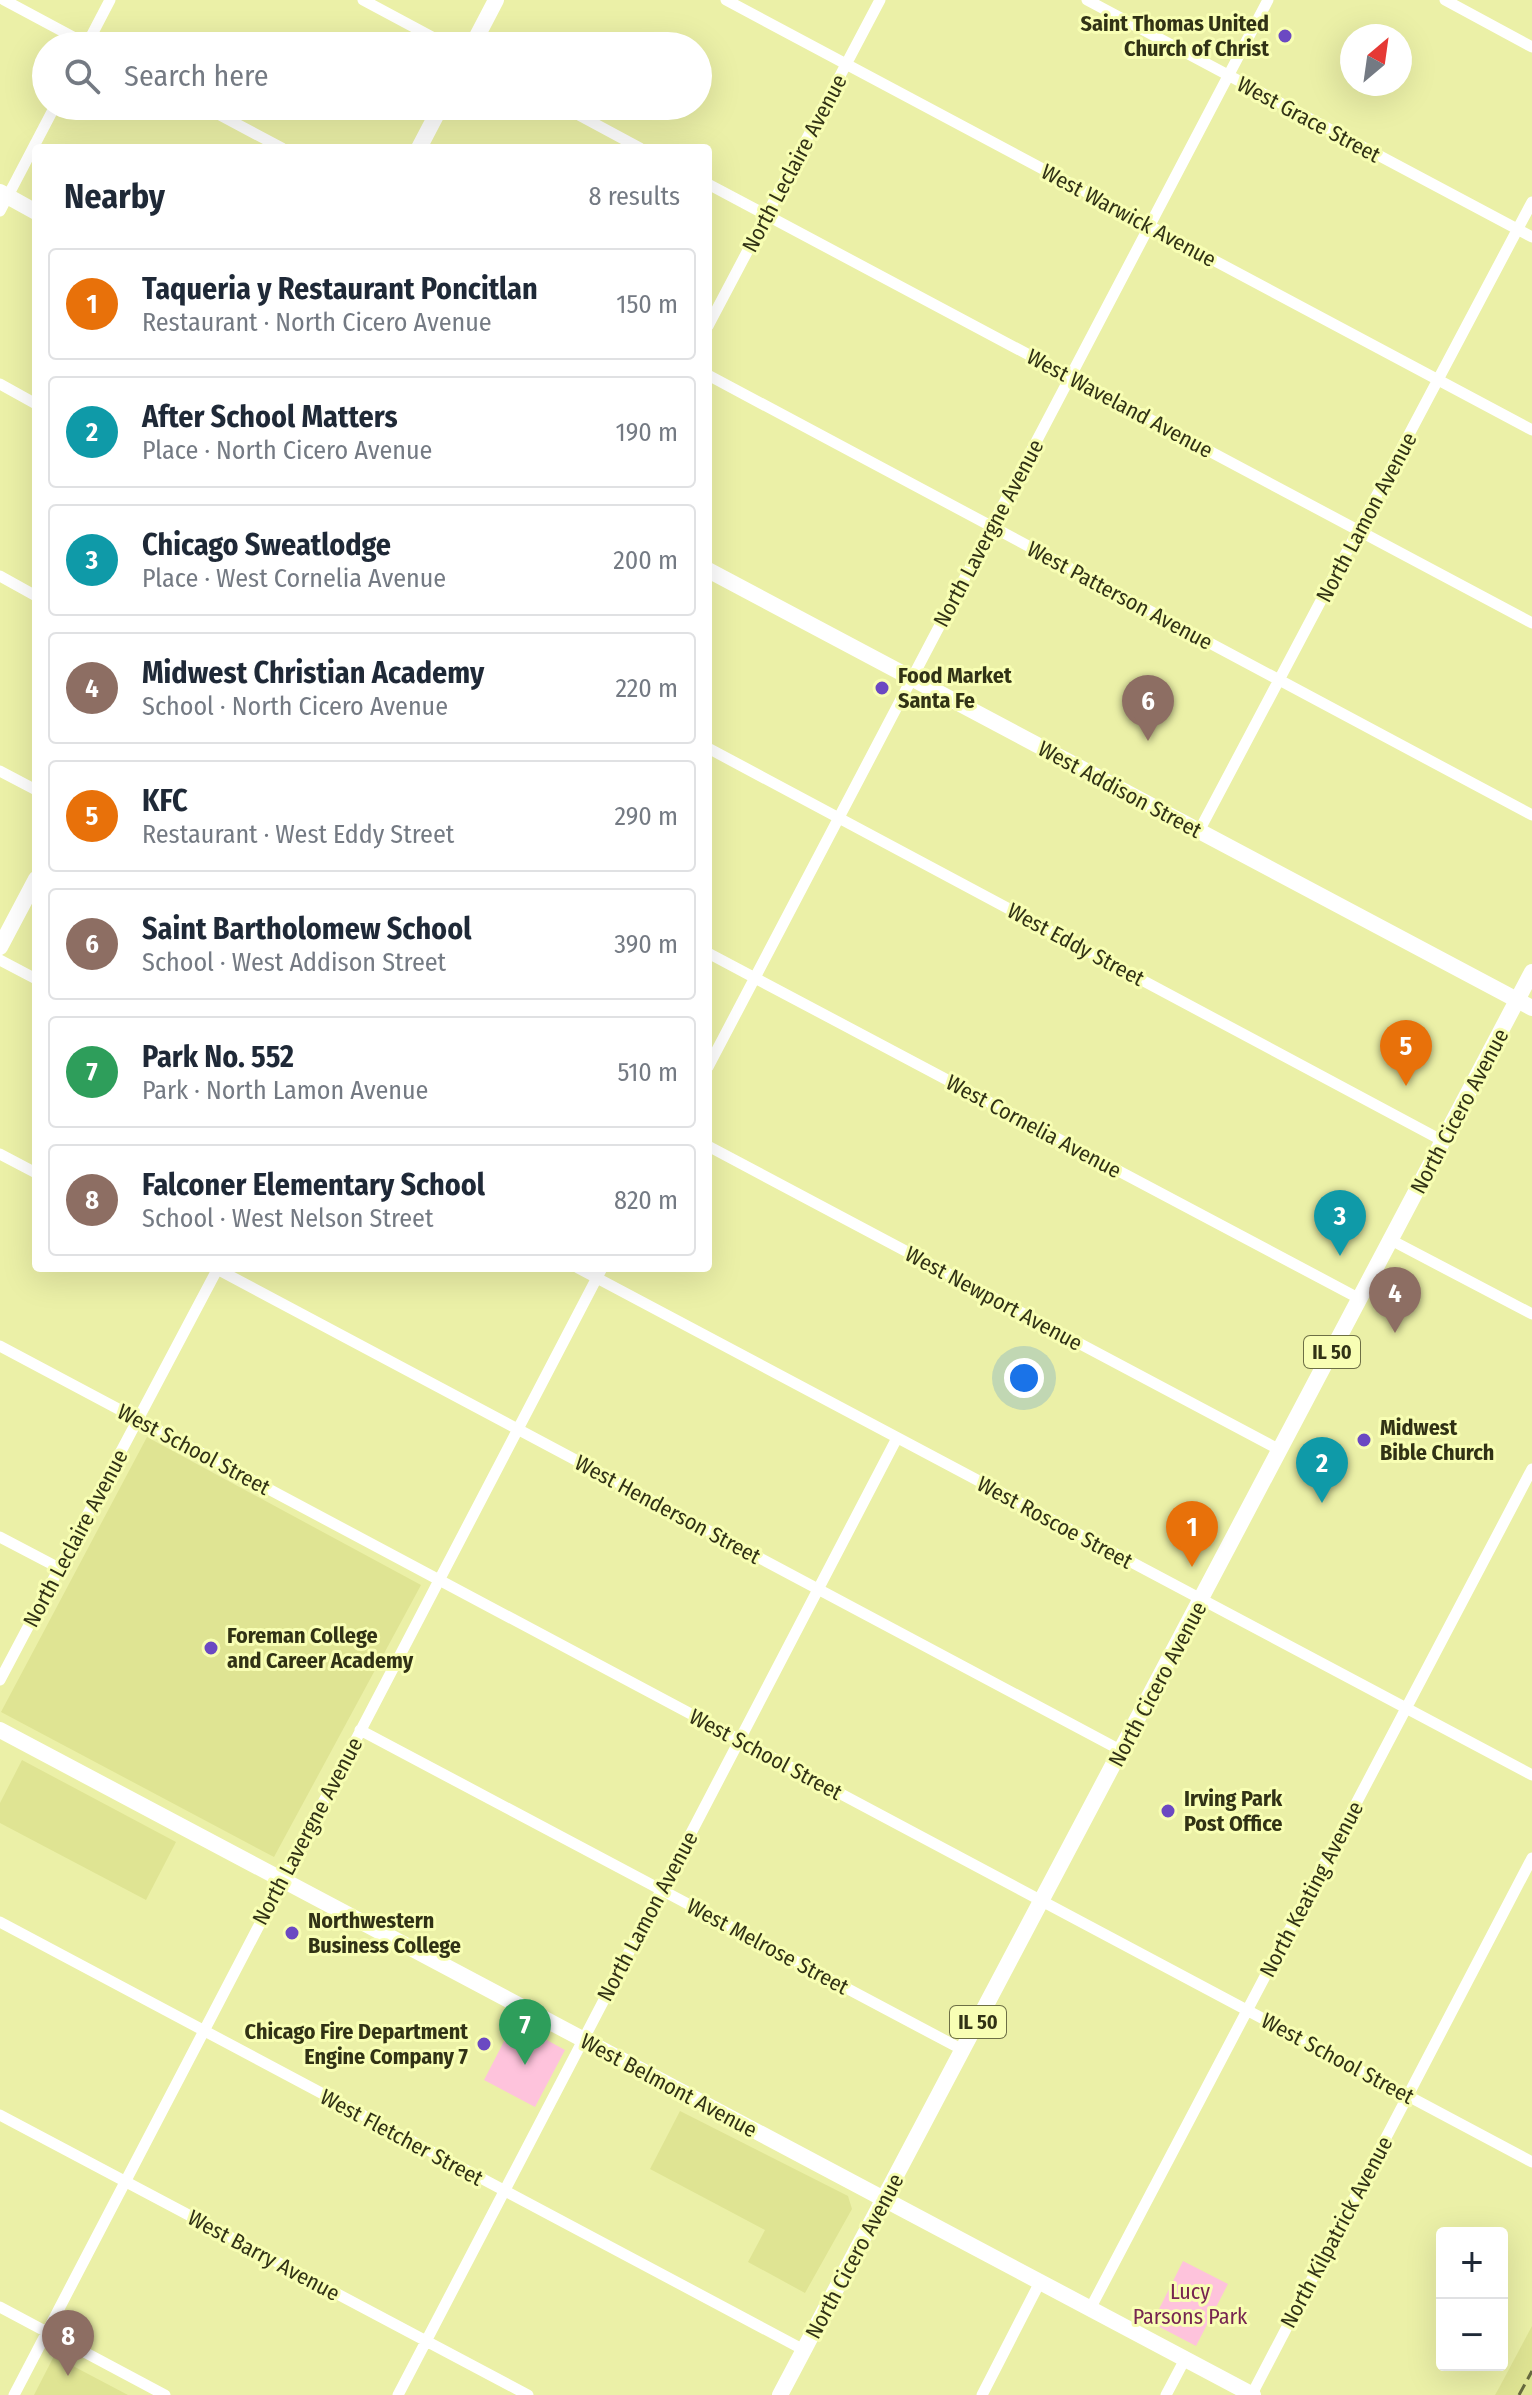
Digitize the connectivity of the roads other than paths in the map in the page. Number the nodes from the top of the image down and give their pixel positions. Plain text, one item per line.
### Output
1 (4, 0) edge
2 (110, 0) edge
3 (363, 0) edge
4 (496, 0) edge
5 (726, 0) edge
6 (880, 0) edge
7 (1087, 0) edge
8 (1268, 0) edge
9 (1445, 0) edge
10 (64, 32) edge
11 (94, 32) edge
12 (423, 32) edge
13 (479, 32) edge
14 (1532, 47) edge
15 (846, 64) junction
16 (1228, 75) junction
17 (47, 120) edge
18 (229, 120) edge
19 (434, 120) edge
20 (588, 120) edge
21 (34, 144) edge
22 (274, 144) edge
23 (421, 144) edge
24 (633, 144) edge
25 (32, 148) edge
26 (712, 186) edge
27 (3, 200) edge
28 (1532, 202) edge
29 (32, 211) edge
30 (767, 215) junction
31 (1149, 226) junction
32 (1518, 229) junction
33 (1532, 237) edge
34 (712, 318) edge
35 (712, 377) edge
36 (1070, 377) junction
37 (1438, 380) junction
38 (0, 384) edge
39 (32, 402) edge
40 (1532, 430) edge
41 (991, 527) junction
42 (1358, 530) junction
43 (712, 572) edge
44 (0, 576) edge
45 (32, 594) edge
46 (1532, 623) edge
47 (912, 678) junction
48 (1279, 680) junction
49 (712, 750) edge
50 (0, 771) edge
51 (32, 788) edge
52 (1532, 815) edge
53 (839, 817) junction
54 (1199, 831) junction
55 (32, 887) edge
56 (0, 947) edge
57 (712, 955) edge
58 (0, 960) edge
59 (1532, 972) edge
60 (32, 977) edge
61 (755, 978) junction
62 (1524, 1004) edge
63 (712, 1059) edge
64 (1443, 1141) junction
65 (712, 1148) edge
66 (0, 1154) edge
67 (32, 1171) edge
68 (1391, 1240) junction
69 (215, 1272) edge
70 (224, 1272) edge
71 (600, 1273) edge
72 (1360, 1299) junction
73 (1532, 1314) edge
74 (0, 1346) edge
75 (138, 1419) junction
76 (518, 1429) junction
77 (897, 1438) junction
78 (1280, 1450) junction
79 (1532, 1469) edge
80 (0, 1537) edge
81 (59, 1568) junction
82 (439, 1580) junction
83 (818, 1589) junction
84 (1201, 1600) junction
85 (0, 1680) edge
86 (1406, 1708) junction
87 (0, 1730) edge
88 (360, 1730) junction
89 (739, 1739) junction
90 (1122, 1751) junction
91 (1532, 1775) edge
92 (1532, 1858) edge
93 (282, 1879) junction
94 (661, 1890) junction
95 (1042, 1901) junction
96 (0, 1922) edge
97 (1248, 2010) junction
98 (203, 2031) junction
99 (582, 2039) junction
100 (963, 2050) junction
101 (1408, 2095) junction
102 (0, 2115) edge
103 (1532, 2162) edge
104 (125, 2181) junction
105 (504, 2191) junction
106 (884, 2199) junction
107 (1040, 2282) junction
108 (0, 2307) edge
109 (1090, 2309) junction
110 (47, 2332) junction
111 (426, 2341) junction
112 (804, 2350) junction
113 (1185, 2359) junction
114 (14, 2395) edge
115 (165, 2395) edge
116 (398, 2395) edge
117 (528, 2395) edge
118 (780, 2395) edge
119 (982, 2395) edge
120 (1166, 2395) edge
121 (1252, 2395) edge

1 - 10 street
2 - 11 street
3 - 12 street
4 - 13 main road
5 - 15 street, West Warwick Avenue
6 - 15 street, North Leclaire Avenue
7 - 16 street, West Grace Street
8 - 16 street, North Lavergne Avenue
9 - 14 street
15 - 30 street, North Leclaire Avenue
15 - 31 street, West Warwick Avenue
16 - 31 street, North Lavergne Avenue
16 - 32 street, West Grace Street
17 - 21 street
18 - 22 street
19 - 23 main road
20 - 24 street
25 - 27 street
26 - 30 street, West Waveland Avenue
27 - 29 main road
28 - 32 street, North Lamon Avenue
30 - 34 street, North Leclaire Avenue
30 - 36 street, West Waveland Avenue
31 - 36 street, North Lavergne Avenue
31 - 37 street, West Warwick Avenue
32 - 33 street, West Grace Street
32 - 37 street, North Lamon Avenue
35 - 41 street, West Patterson Avenue
36 - 41 street, North Lavergne Avenue
36 - 42 street, West Waveland Avenue
37 - 40 street, West Warwick Avenue
37 - 42 street, North Lamon Avenue
38 - 39 street
41 - 47 street, North Lavergne Avenue
41 - 48 street, West Patterson Avenue
42 - 46 street, West Waveland Avenue
42 - 48 street, North Lamon Avenue
43 - 47 main road, West Addison Street
44 - 45 street
47 - 53 street, North Lavergne Avenue
47 - 54 main road, West Addison Street
48 - 52 street, West Patterson Avenue
48 - 54 street, North Lamon Avenue
49 - 53 street, West Eddy Street
50 - 51 street
53 - 61 street, North Lavergne Avenue
53 - 64 street, West Eddy Street
54 - 62 main road, West Addison Street
55 - 56 main road
57 - 61 street, West Cornelia Avenue
58 - 60 street
59 - 62 main road, North Cicero Avenue / IL 50
61 - 63 street, North Lavergne Avenue
61 - 72 street, West Cornelia Avenue
62 - 64 main road, North Cicero Avenue / IL 50
64 - 68 main road, North Cicero Avenue / IL 50
65 - 78 street, West Newport Avenue
66 - 67 street
68 - 72 main road, North Cicero Avenue / IL 50
68 - 73 street
69 - 75 street, North Leclaire Avenue
70 - 76 street, West Henderson Street
71 - 76 street, North Lavergne Avenue
71 - 77 street, West Roscoe Street
72 - 78 main road, North Cicero Avenue / IL 50
74 - 75 street, West School Street
75 - 81 street, North Leclaire Avenue
75 - 82 street, West School Street
76 - 82 street, North Lavergne Avenue
76 - 83 street, West Henderson Street
77 - 83 street, North Lamon Avenue
77 - 84 street, West Roscoe Street
78 - 84 main road, North Cicero Avenue / IL 50
79 - 86 street, North Keating Avenue
80 - 81 street
81 - 85 street, North Leclaire Avenue
82 - 88 street, North Lavergne Avenue
82 - 89 street, West School Street
83 - 89 street, North Lamon Avenue
83 - 90 street, West Henderson Street
84 - 86 street, West Roscoe Street
84 - 90 main road, North Cicero Avenue / IL 50
86 - 91 street, West Roscoe Street
86 - 97 street, North Keating Avenue
87 - 93 main road, West Belmont Avenue
88 - 93 street, North Lavergne Avenue
88 - 94 street, West Melrose Street
89 - 94 street, North Lamon Avenue
89 - 95 street, West School Street
90 - 95 main road, North Cicero Avenue / IL 50
92 - 101 street, North Kilpatrick Avenue
93 - 98 street, North Lavergne Avenue
93 - 99 main road, West Belmont Avenue
94 - 99 street, North Lamon Avenue
94 - 100 street, West Melrose Street
95 - 97 street, West School Street
95 - 100 main road, North Cicero Avenue / IL 50
96 - 98 street, West Fletcher Street
97 - 101 street, West School Street
97 - 109 street, North Keating Avenue
98 - 104 street, North Lavergne Avenue
98 - 105 street, West Fletcher Street
99 - 105 street, North Lamon Avenue
99 - 106 main road, West Belmont Avenue
100 - 106 main road, North Cicero Avenue / IL 50
101 - 103 street, West School Street
101 - 121 street, North Kilpatrick Avenue
102 - 104 street, West Barry Avenue
104 - 110 street, North Lavergne Avenue
104 - 111 street, West Barry Avenue
105 - 111 street, North Lamon Avenue
105 - 112 street, West Fletcher Street
106 - 107 main road, West Belmont Avenue
106 - 112 main road, North Cicero Avenue / IL 50
107 - 109 main road, West Belmont Avenue
107 - 119 street
108 - 110 street
109 - 113 main road, West Belmont Avenue
110 - 114 street, North Lavergne Avenue
110 - 115 street
111 - 116 street, North Lamon Avenue
111 - 117 street, West Barry Avenue
112 - 118 main road, North Cicero Avenue / IL 50
113 - 120 street
113 - 121 main road, West Belmont Avenue

